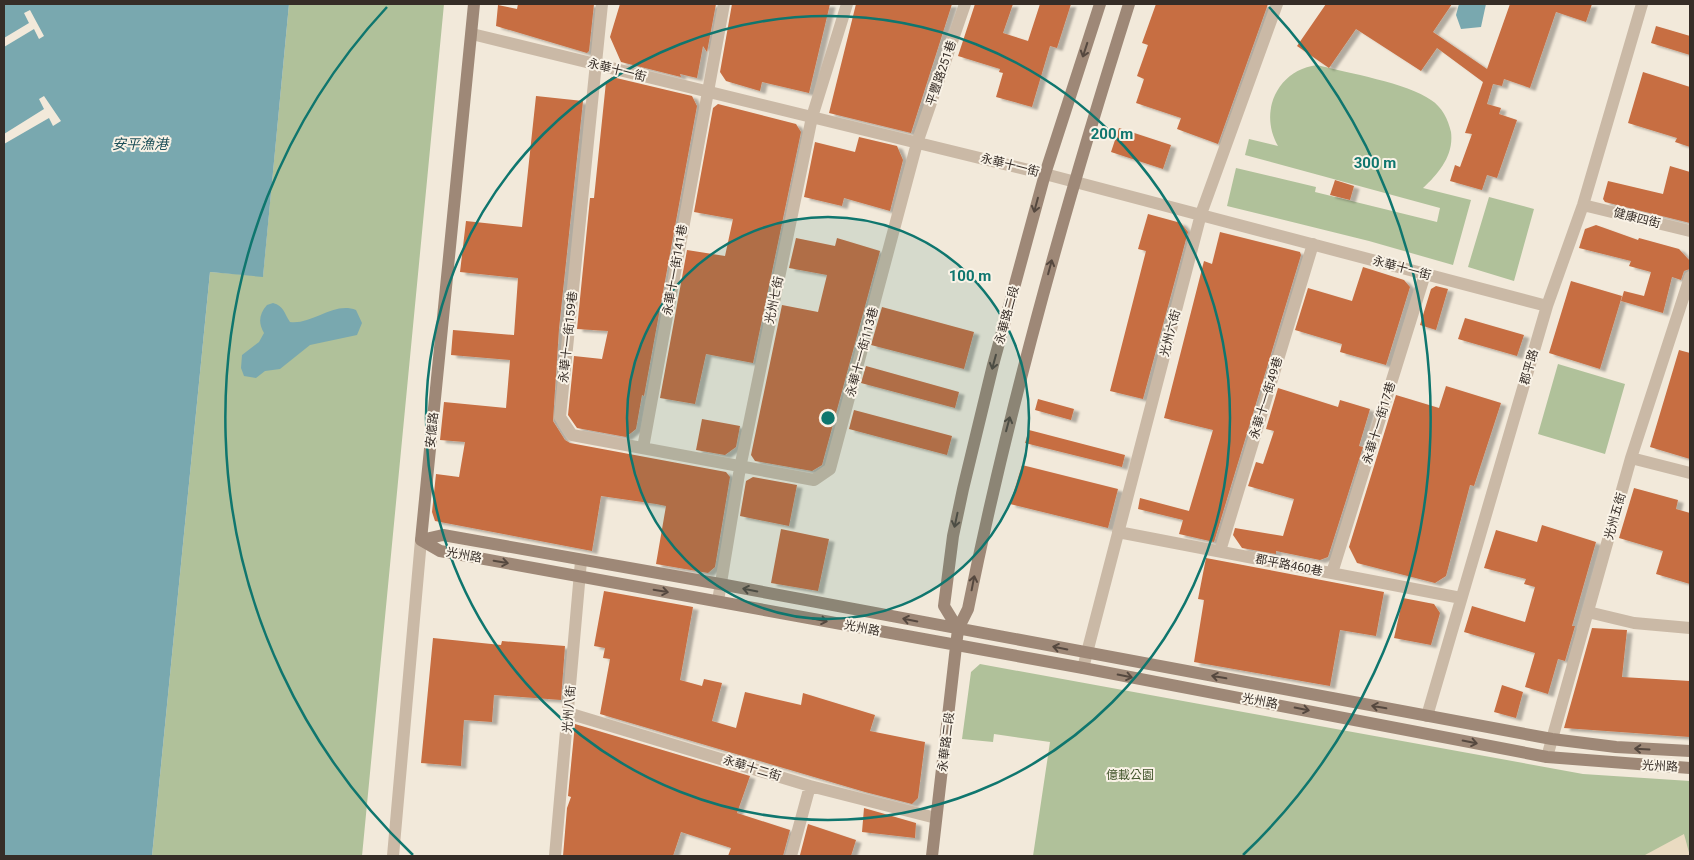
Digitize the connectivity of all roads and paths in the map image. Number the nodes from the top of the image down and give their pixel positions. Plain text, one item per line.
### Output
1 (474, 4) edge
2 (602, 4) edge
3 (724, 4) edge
4 (847, 4) edge
5 (965, 4) edge
6 (1100, 4) edge
7 (1129, 4) edge
8 (1277, 4) edge
9 (1642, 4) edge
10 (472, 34) junction
11 (596, 65) junction
12 (707, 92) junction
13 (812, 117) junction
14 (917, 143) junction
15 (1045, 174) junction
16 (1073, 182) junction
17 (1583, 205) junction
18 (1201, 214) junction
19 (1690, 231) edge
20 (1313, 244) junction
21 (1426, 274) junction
22 (1690, 276) edge
23 (1546, 306) junction
24 (643, 448) junction
25 (1631, 458) junction
26 (740, 468) junction
27 (1690, 473) edge
28 (1118, 532) junction
29 (420, 540) junction
30 (1220, 551) junction
31 (581, 561) junction
32 (1332, 573) junction
33 (580, 577) junction
34 (720, 584) junction
35 (1460, 598) junction
36 (718, 601) junction
37 (1588, 612) junction
38 (1690, 626) edge
39 (958, 628) junction
40 (956, 646) junction
41 (1086, 653) junction
42 (1083, 668) junction
43 (568, 713) junction
44 (1427, 716) junction
45 (1423, 732) junction
46 (1552, 739) junction
47 (1690, 751) edge
48 (1547, 757) junction
49 (1690, 768) edge
50 (810, 786) junction
51 (936, 818) junction
52 (393, 856) edge
53 (555, 856) edge
54 (791, 856) edge
55 (932, 856) edge

1 - 10 street, 安億路
2 - 11 street, 永華十一街159巷
3 - 12 street, 永華十一街141巷
4 - 13 street, 光州七街
5 - 14 street, 平豐路251巷
6 -> 15 street, 永華路二段
7 - 16 street, 永華路二段
8 - 18 street, 光州六街
9 - 17 street, 郡平路
10 - 11 street, 永華十一街
10 - 29 street, 安億路
11 - 12 street, 永華十一街
11 - 24 street, 永華十一街159巷
12 - 13 street, 永華十一街
12 - 24 street, 永華十一街141巷
13 - 14 street, 永華十一街
13 - 26 street, 光州七街
14 - 15 street, 永華十一街
14 - 26 street, 永華十一街113巷
15 - 16 street, 永華十一街
15 -> 39 street, 永華路二段
16 - 18 street, 永華十一街
39 -> 16 street, 永華路二段
17 - 19 street, 健康四街
17 - 23 street, 郡平路
18 - 20 street, 永華十一街
18 - 28 street, 光州六街
20 - 21 street, 永華十一街
20 - 30 street, 永華十一街49巷
21 - 23 street, 永華十一街
21 - 32 street, 永華十一街17巷
22 - 25 street, 光州五街
23 - 35 street, 郡平路
24 - 26 street, 永華十一街159巷
25 - 27 street
25 - 37 street, 光州五街
26 - 34 street, 光州七街
28 - 30 street, 郡平路460巷
28 - 41 street, 光州六街
29 - 31 street, 光州路
29 -> 33 street, 光州路
29 - 52 street, 安億路
30 - 32 street, 郡平路460巷
31 - 33 street, 光州八街
31 - 34 street, 光州路
32 - 35 street, 郡平路460巷
33 -> 36 street, 光州路
33 - 43 street, 光州八街
34 - 36 street, 光州七街
39 -> 34 street, 光州路
35 - 44 street, 郡平路
36 -> 40 street, 光州路
37 - 38 street
37 - 46 street, 光州五街
39 - 40 street, 永華路二段
41 -> 39 street, 光州路
40 - 42 street, 光州路
40 - 51 street, 永華路二段
41 - 42 street, 光州六街
44 -> 41 street, 光州路
42 -> 45 street, 光州路
43 - 50 street, 永華十二街
43 - 53 street, 光州八街
44 - 45 street, 郡平路
44 - 46 street, 光州路
45 -> 48 street, 光州路
47 -> 46 street, 光州路
46 - 48 street, 光州五街
48 - 49 street, 光州路
50 - 51 street, 永華十二街
50 - 54 street
51 - 55 street, 永華路二段

